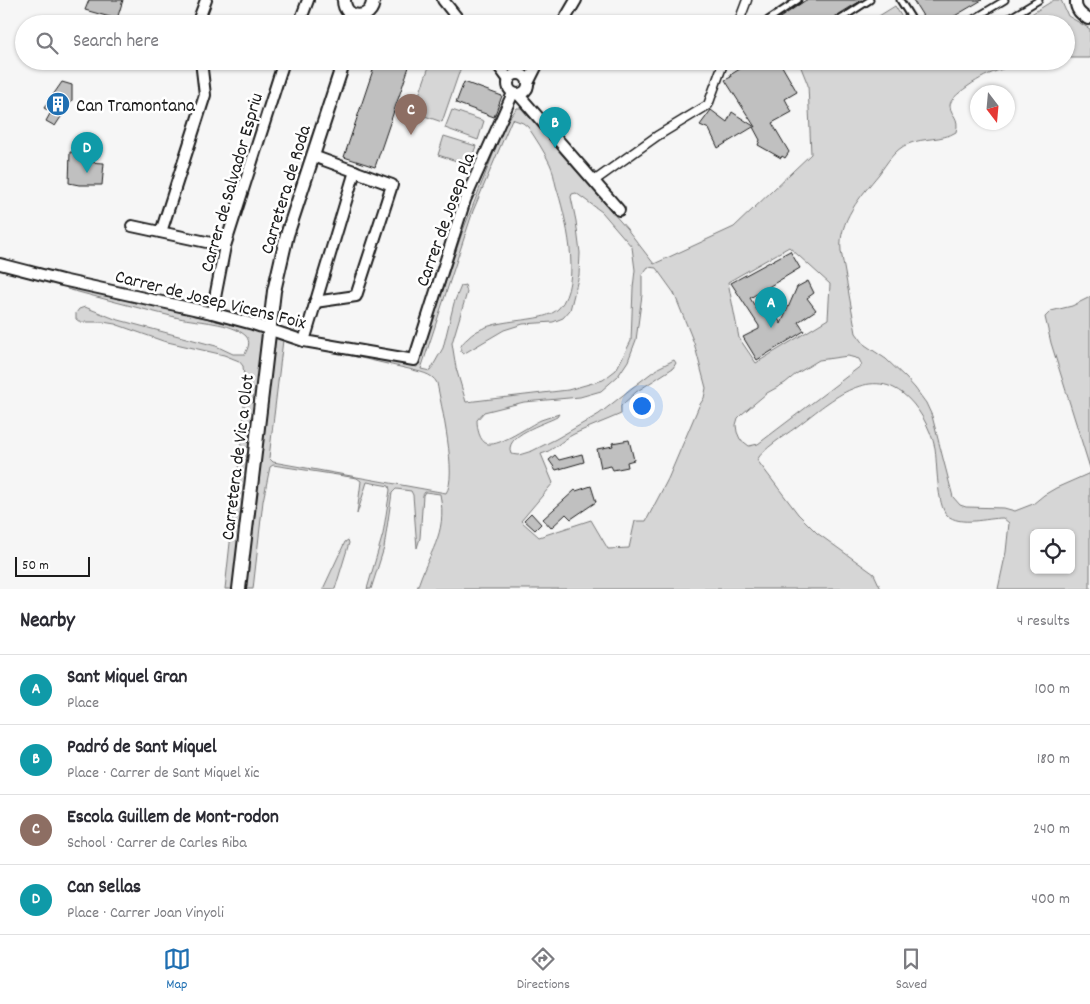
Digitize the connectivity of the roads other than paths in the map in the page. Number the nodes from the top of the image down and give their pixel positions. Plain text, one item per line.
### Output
1 (206, 0) edge
2 (308, 0) edge
3 (443, 0) edge
4 (576, 0) edge
5 (747, 0) edge
6 (798, 0) edge
7 (870, 0) edge
8 (900, 0) edge
9 (1005, 0) edge
10 (1038, 0) edge
11 (1076, 0) edge
12 (343, 1) edge
13 (374, 1) edge
14 (200, 15) edge
15 (302, 15) edge
16 (351, 15) edge
17 (364, 15) edge
18 (455, 15) edge
19 (567, 15) edge
20 (741, 15) edge
21 (776, 15) edge
22 (847, 15) edge
23 (909, 15) edge
24 (980, 15) edge
25 (1014, 15) edge
26 (1088, 19) dead end
27 (202, 70) edge
28 (281, 70) edge
29 (341, 70) edge
30 (505, 70) edge
31 (526, 70) edge
32 (533, 70) edge
33 (721, 70) edge
34 (513, 77) junction
35 (521, 89) junction
36 (313, 156) junction
37 (355, 172) junction
38 (594, 182) junction
39 (619, 210) dead end
40 (132, 226) dead end
41 (161, 232) junction
42 (225, 246) junction
43 (0, 264) edge
44 (316, 302) junction
45 (212, 313) junction
46 (270, 329) junction
47 (304, 341) junction
48 (414, 360) joint
49 (239, 589) edge

1 - 14 street
2 - 15 street
3 - 18 street
4 - 19 street
5 - 20 street
6 - 21 lane
7 - 22 lane
8 - 23 lane
9 - 24 lane
10 - 25 lane
11 - 26 street
12 - 16 street
13 - 17 street
27 - 41 street
28 - 42 street, Carrer de Salvador Espriu
29 - 36 street, Carretera de Roda
30 - 34 street
31 - 34 street
32 - 35 street, Carrer de Josep Pla
33 - 38 street
34 - 35 street
34 - 35 street
35 - 38 street
35 - 48 street, Carrer de Josep Pla
36 - 37 street
36 - 46 street, Carretera de Roda
37 - 44 street
37 - 44 street
38 - 39 street
40 - 41 street
41 - 42 street
42 - 45 street, Carrer de Salvador Espriu
43 - 45 street, Carrer de Josep Vicens Foix
44 - 47 street
45 - 46 street, Carrer de Josep Vicens Foix
46 - 47 street, Carrer de Josep Vicens Foix
46 - 49 street, Carretera de Vic a Olot
47 - 48 street, Carrer de Josep Vicens Foix

